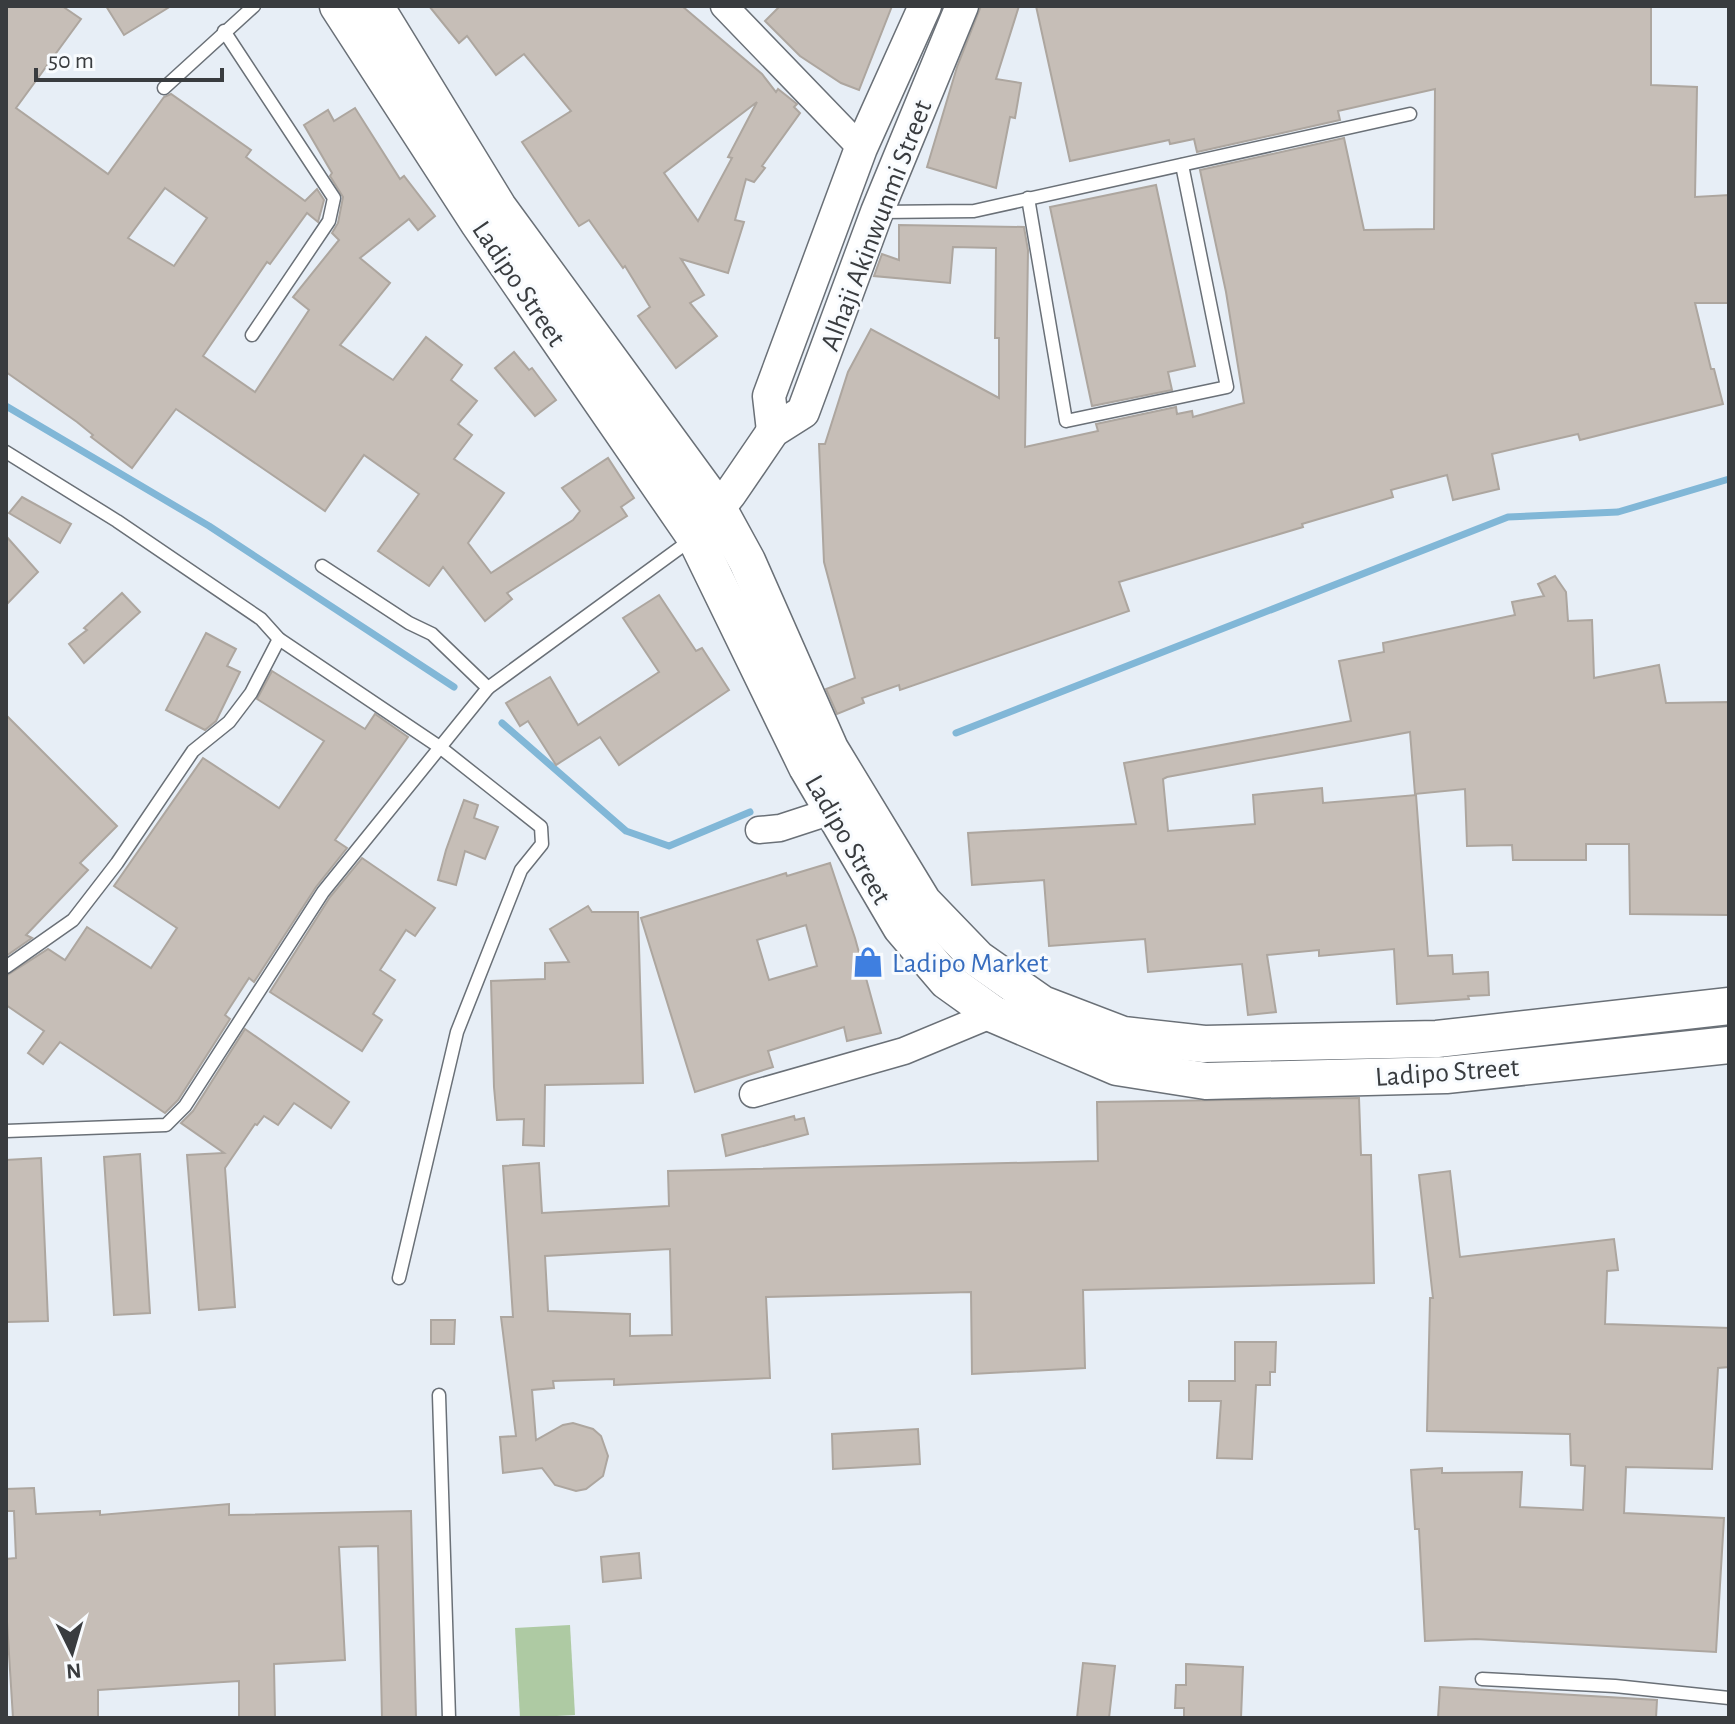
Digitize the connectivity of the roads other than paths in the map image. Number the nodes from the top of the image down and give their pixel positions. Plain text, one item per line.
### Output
1 (254, 6) edge
2 (338, 6) edge
3 (375, 6) edge
4 (724, 6) edge
5 (925, 6) edge
6 (962, 6) edge
7 (224, 31) junction
8 (164, 88) dead end
9 (1410, 114) dead end
10 (861, 148) junction
11 (1182, 165) junction
12 (1028, 198) junction
13 (877, 212) junction
14 (252, 335) dead end
15 (773, 431) junction
16 (6, 452) edge
17 (718, 508) junction
18 (695, 537) junction
19 (322, 566) dead end
20 (279, 639) junction
21 (488, 688) junction
22 (441, 748) junction
23 (832, 811) junction
24 (759, 830) dead end
25 (6, 967) edge
26 (1729, 1006) edge
27 (993, 1014) junction
28 (1729, 1045) edge
29 (753, 1094) dead end
30 (6, 1131) edge
31 (399, 1278) dead end
32 (439, 1395) dead end
33 (1482, 1679) dead end
34 (1729, 1698) edge
35 (449, 1718) edge

1 - 7 lane
2 - 18 main road, Ladipo Street
3 - 17 main road, Ladipo Street
4 - 10 street
5 - 10 street, Alhaji Akinwunmi Street
6 - 13 street, Alhaji Akinwunmi Street
7 - 8 lane
7 - 14 lane
9 - 11 lane
10 - 15 street, Alhaji Akinwunmi Street
11 - 12 lane
11 - 12 lane
12 - 13 lane
13 - 15 street, Alhaji Akinwunmi Street
15 - 17 street, Alhaji Akinwunmi Street
16 - 20 lane
17 - 18 street, Alhaji Akinwunmi Street
17 - 26 main road, Ladipo Street
18 - 21 lane
18 - 23 main road, Ladipo Street
19 - 21 lane
20 - 22 lane
20 - 25 lane
21 - 22 lane
22 - 30 lane
22 - 31 lane
23 - 24 street
23 - 27 main road, Ladipo Street
27 - 28 main road, Ladipo Street
27 - 29 street
32 - 35 lane
33 - 34 lane

